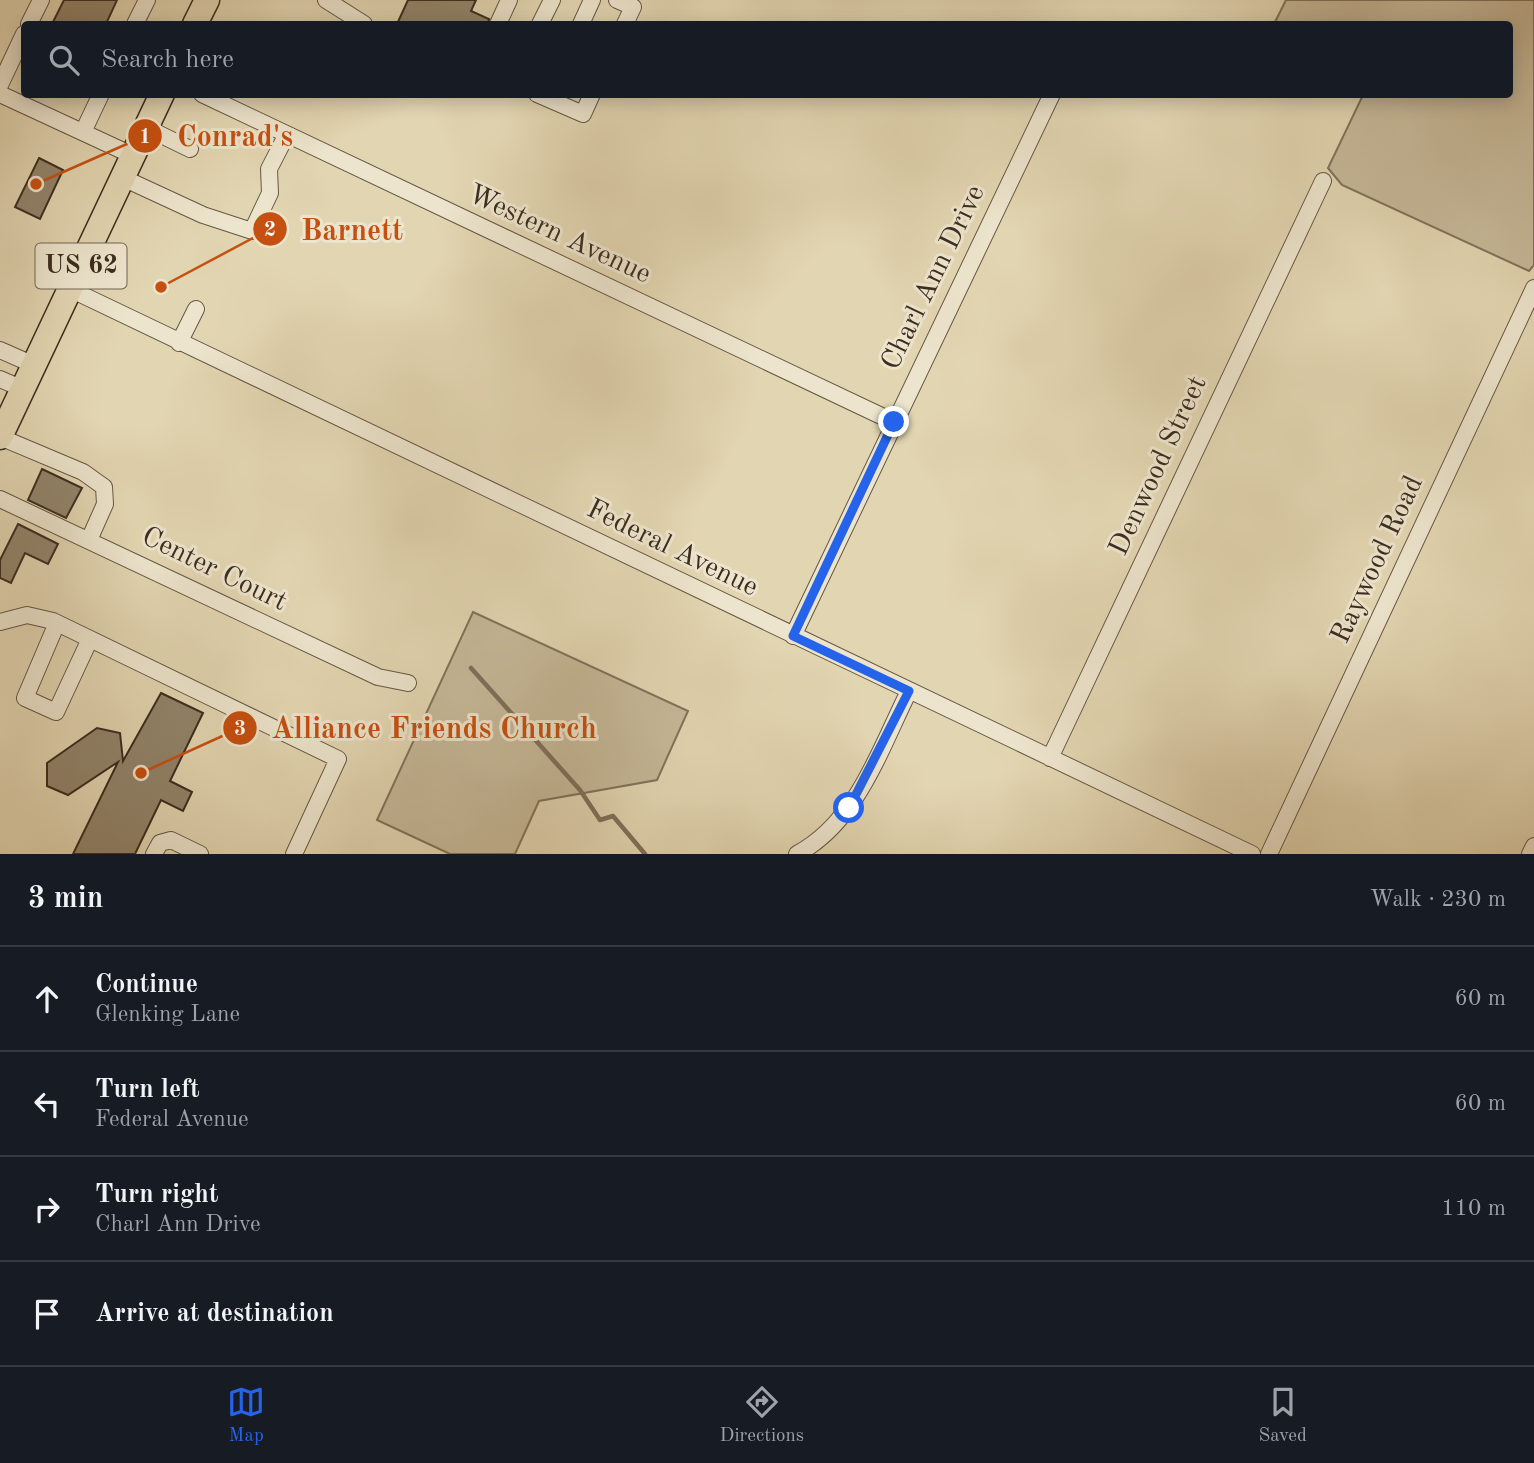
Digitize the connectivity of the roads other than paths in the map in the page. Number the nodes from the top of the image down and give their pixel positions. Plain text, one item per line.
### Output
1 (41, 0) edge
2 (147, 0) edge
3 (206, 0) edge
4 (326, 0) edge
5 (509, 0) edge
6 (552, 0) edge
7 (592, 0) edge
8 (617, 0) edge
9 (30, 21) edge
10 (136, 21) edge
11 (196, 21) edge
12 (359, 21) edge
13 (499, 21) edge
14 (542, 21) edge
15 (582, 21) edge
16 (626, 21) edge
17 (20, 54) edge
18 (0, 85) edge
19 (0, 94) edge
20 (99, 98) edge
21 (160, 98) edge
22 (210, 98) edge
23 (547, 98) edge
24 (590, 98) edge
25 (1050, 98) edge
26 (147, 128) junction
27 (83, 132) junction
28 (286, 136) junction
29 (190, 149) dead end
30 (128, 167) junction
31 (1323, 181) dead end
32 (1534, 288) edge
33 (70, 289) junction
34 (196, 309) dead end
35 (179, 343) junction
36 (0, 350) edge
37 (34, 365) junction
38 (0, 379) edge
39 (23, 389) junction
40 (894, 422) junction
41 (0, 437) edge
42 (0, 499) edge
43 (89, 540) junction
44 (0, 622) edge
45 (57, 623) junction
46 (793, 636) junction
47 (90, 639) junction
48 (408, 683) dead end
49 (909, 691) junction
50 (1051, 758) junction
51 (1534, 846) edge
52 (155, 854) edge
53 (200, 854) edge
54 (294, 854) edge
55 (797, 854) edge
56 (1252, 854) edge
57 (1269, 854) edge
58 (1530, 854) edge

1 - 9 street
2 - 10 street
3 - 11 highway
4 - 12 street
5 - 13 street
6 - 14 street
7 - 15 street
8 - 16 street
17 - 18 street
19 - 27 street
20 - 27 street
21 - 26 highway, US 62
22 - 28 street, Western Avenue
23 - 24 street
25 - 40 street, Charl Ann Drive
26 - 29 street
26 - 30 highway, US 62
27 - 30 street
28 - 30 street
28 - 40 street, Western Avenue
30 - 33 highway, US 62
31 - 50 street, Denwood Street
32 - 57 street, Raywood Road
33 - 35 street, Federal Avenue
33 - 37 highway, US 62
34 - 35 street
35 - 46 street, Federal Avenue
36 - 37 street
37 - 39 highway, US 62
38 - 39 street
39 - 41 highway, US 62
40 - 46 street, Charl Ann Drive
41 - 43 street
42 - 43 street, Center Court
43 - 48 street, Center Court
44 - 45 street
45 - 47 street
45 - 47 street
46 - 49 street, Federal Avenue
47 - 54 street
49 - 50 street, Federal Avenue
49 - 55 street
50 - 56 street, Federal Avenue
51 - 58 street
52 - 53 street

